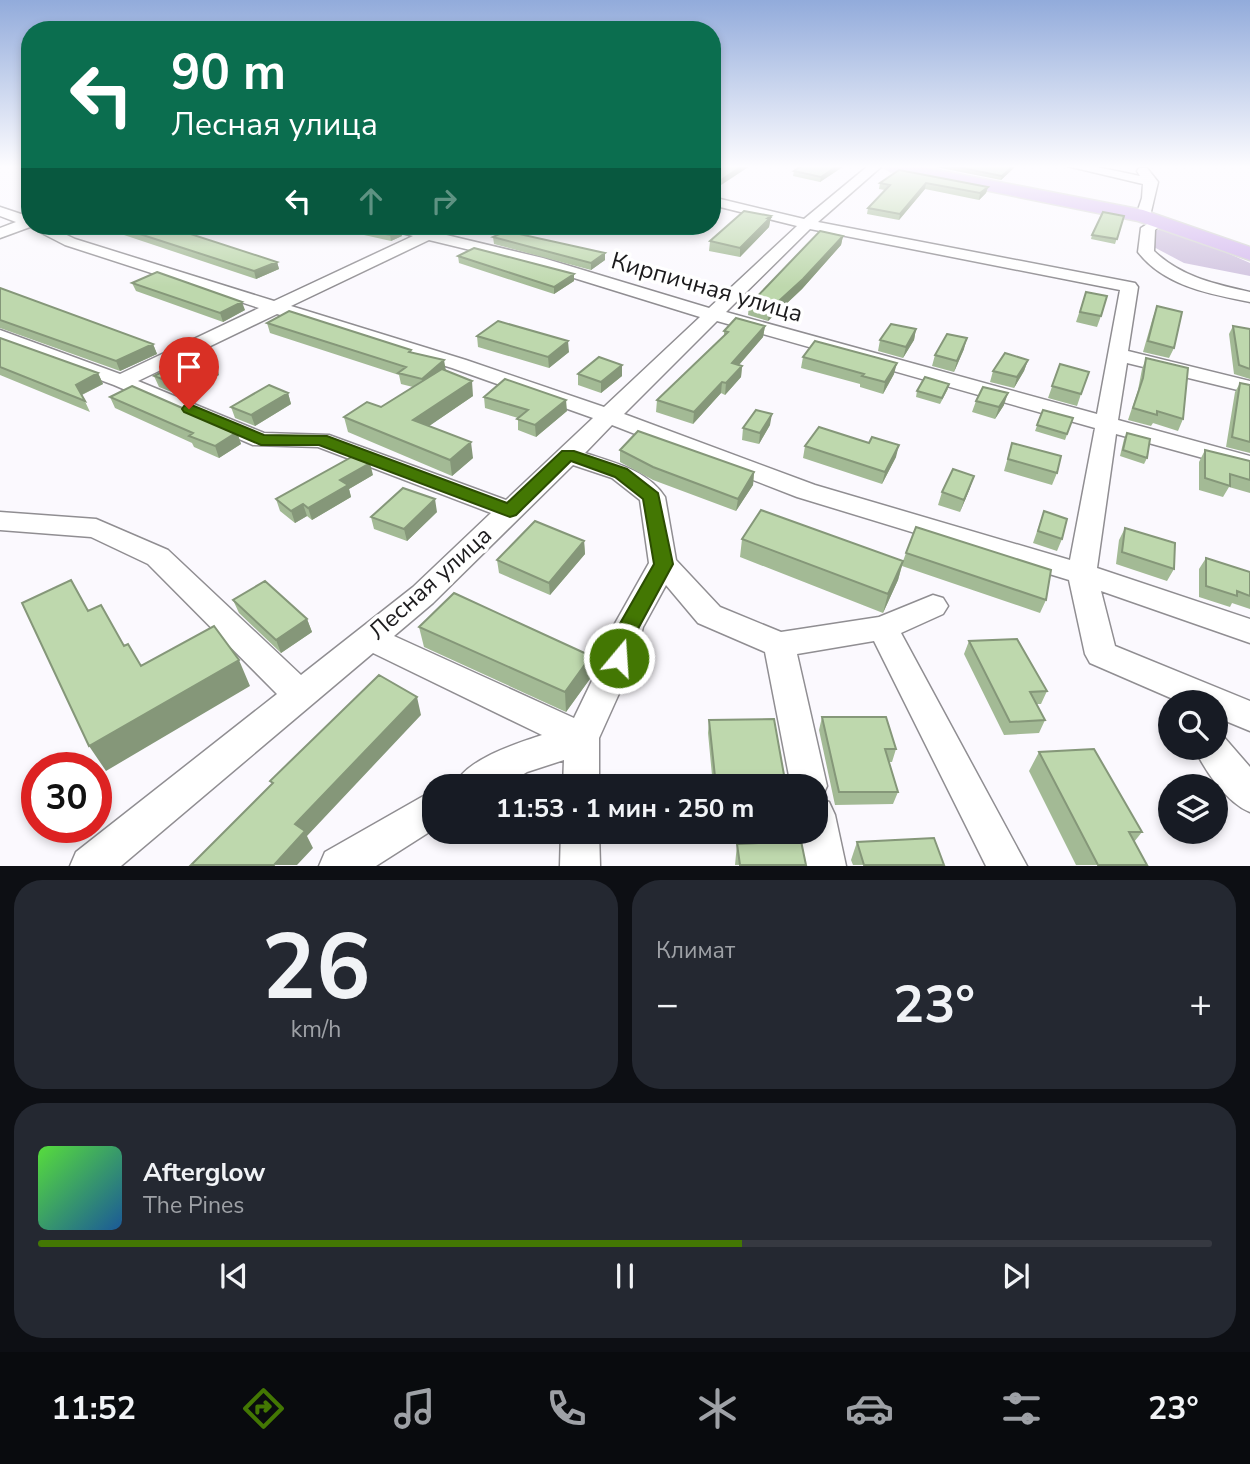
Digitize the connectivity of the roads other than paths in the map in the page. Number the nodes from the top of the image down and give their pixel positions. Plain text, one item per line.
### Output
1 (734, 206) edge
2 (828, 206) edge
3 (1092, 206) edge
4 (1151, 206) edge
5 (0, 211) edge
6 (1150, 218) junction
7 (21, 219) edge
8 (807, 224) junction
9 (21, 225) edge
10 (0, 233) edge
11 (56, 235) edge
12 (427, 235) joint
13 (1250, 254) edge
14 (1250, 297) edge
15 (279, 307) junction
16 (712, 315) junction
17 (0, 336) edge
18 (1119, 355) junction
19 (121, 381) junction
20 (1250, 387) edge
21 (609, 416) junction
22 (1105, 422) junction
23 (568, 455) junction
24 (1250, 464) edge
25 (510, 511) junction
26 (0, 521) edge
27 (663, 564) junction
28 (1082, 573) junction
29 (933, 606) dead end
30 (883, 628) junction
31 (1250, 631) edge
32 (370, 638) junction
33 (779, 645) junction
34 (1151, 675) junction
35 (1163, 690) edge
36 (1187, 690) edge
37 (300, 695) junction
38 (1228, 707) edge
39 (1250, 716) edge
40 (582, 738) junction
41 (1222, 760) edge
42 (492, 774) edge
43 (581, 774) edge
44 (806, 774) edge
45 (1250, 795) edge
46 (422, 815) edge
47 (580, 844) edge
48 (822, 844) edge
49 (90, 866) edge
50 (339, 866) edge
51 (580, 866) edge
52 (826, 866) edge
53 (1007, 866) edge

1 - 8 street
2 - 8 street, Лесная улица
3 - 6 main road
4 - 6 street
5 - 7 street
6 - 13 main road
6 - 14 street
8 - 16 street, Лесная улица
8 - 18 street
9 - 10 street
11 - 15 street
12 - 15 street
12 - 16 street, Кирпичная улица
15 - 19 street
15 - 21 street
16 - 21 street, Лесная улица
16 - 22 street, Кирпичная улица
17 - 19 street
18 - 20 street
18 - 22 street
19 - 25 street
21 - 23 street, Лесная улица
21 - 28 street
22 - 24 street, Кирпичная улица
22 - 28 street
23 - 25 street, Лесная улица
23 - 27 street
25 - 32 street, Лесная улица
26 - 37 street
27 - 33 street
27 - 40 street
28 - 31 street
28 - 34 street
29 - 30 street
30 - 33 street
30 - 53 street
32 - 37 street, Лесная улица
32 - 40 street
33 - 44 street
34 - 35 street
34 - 36 street
37 - 49 street, Лесная улица
38 - 39 street
40 - 42 street
40 - 43 street
41 - 45 street
46 - 50 street
47 - 51 street
48 - 52 street

